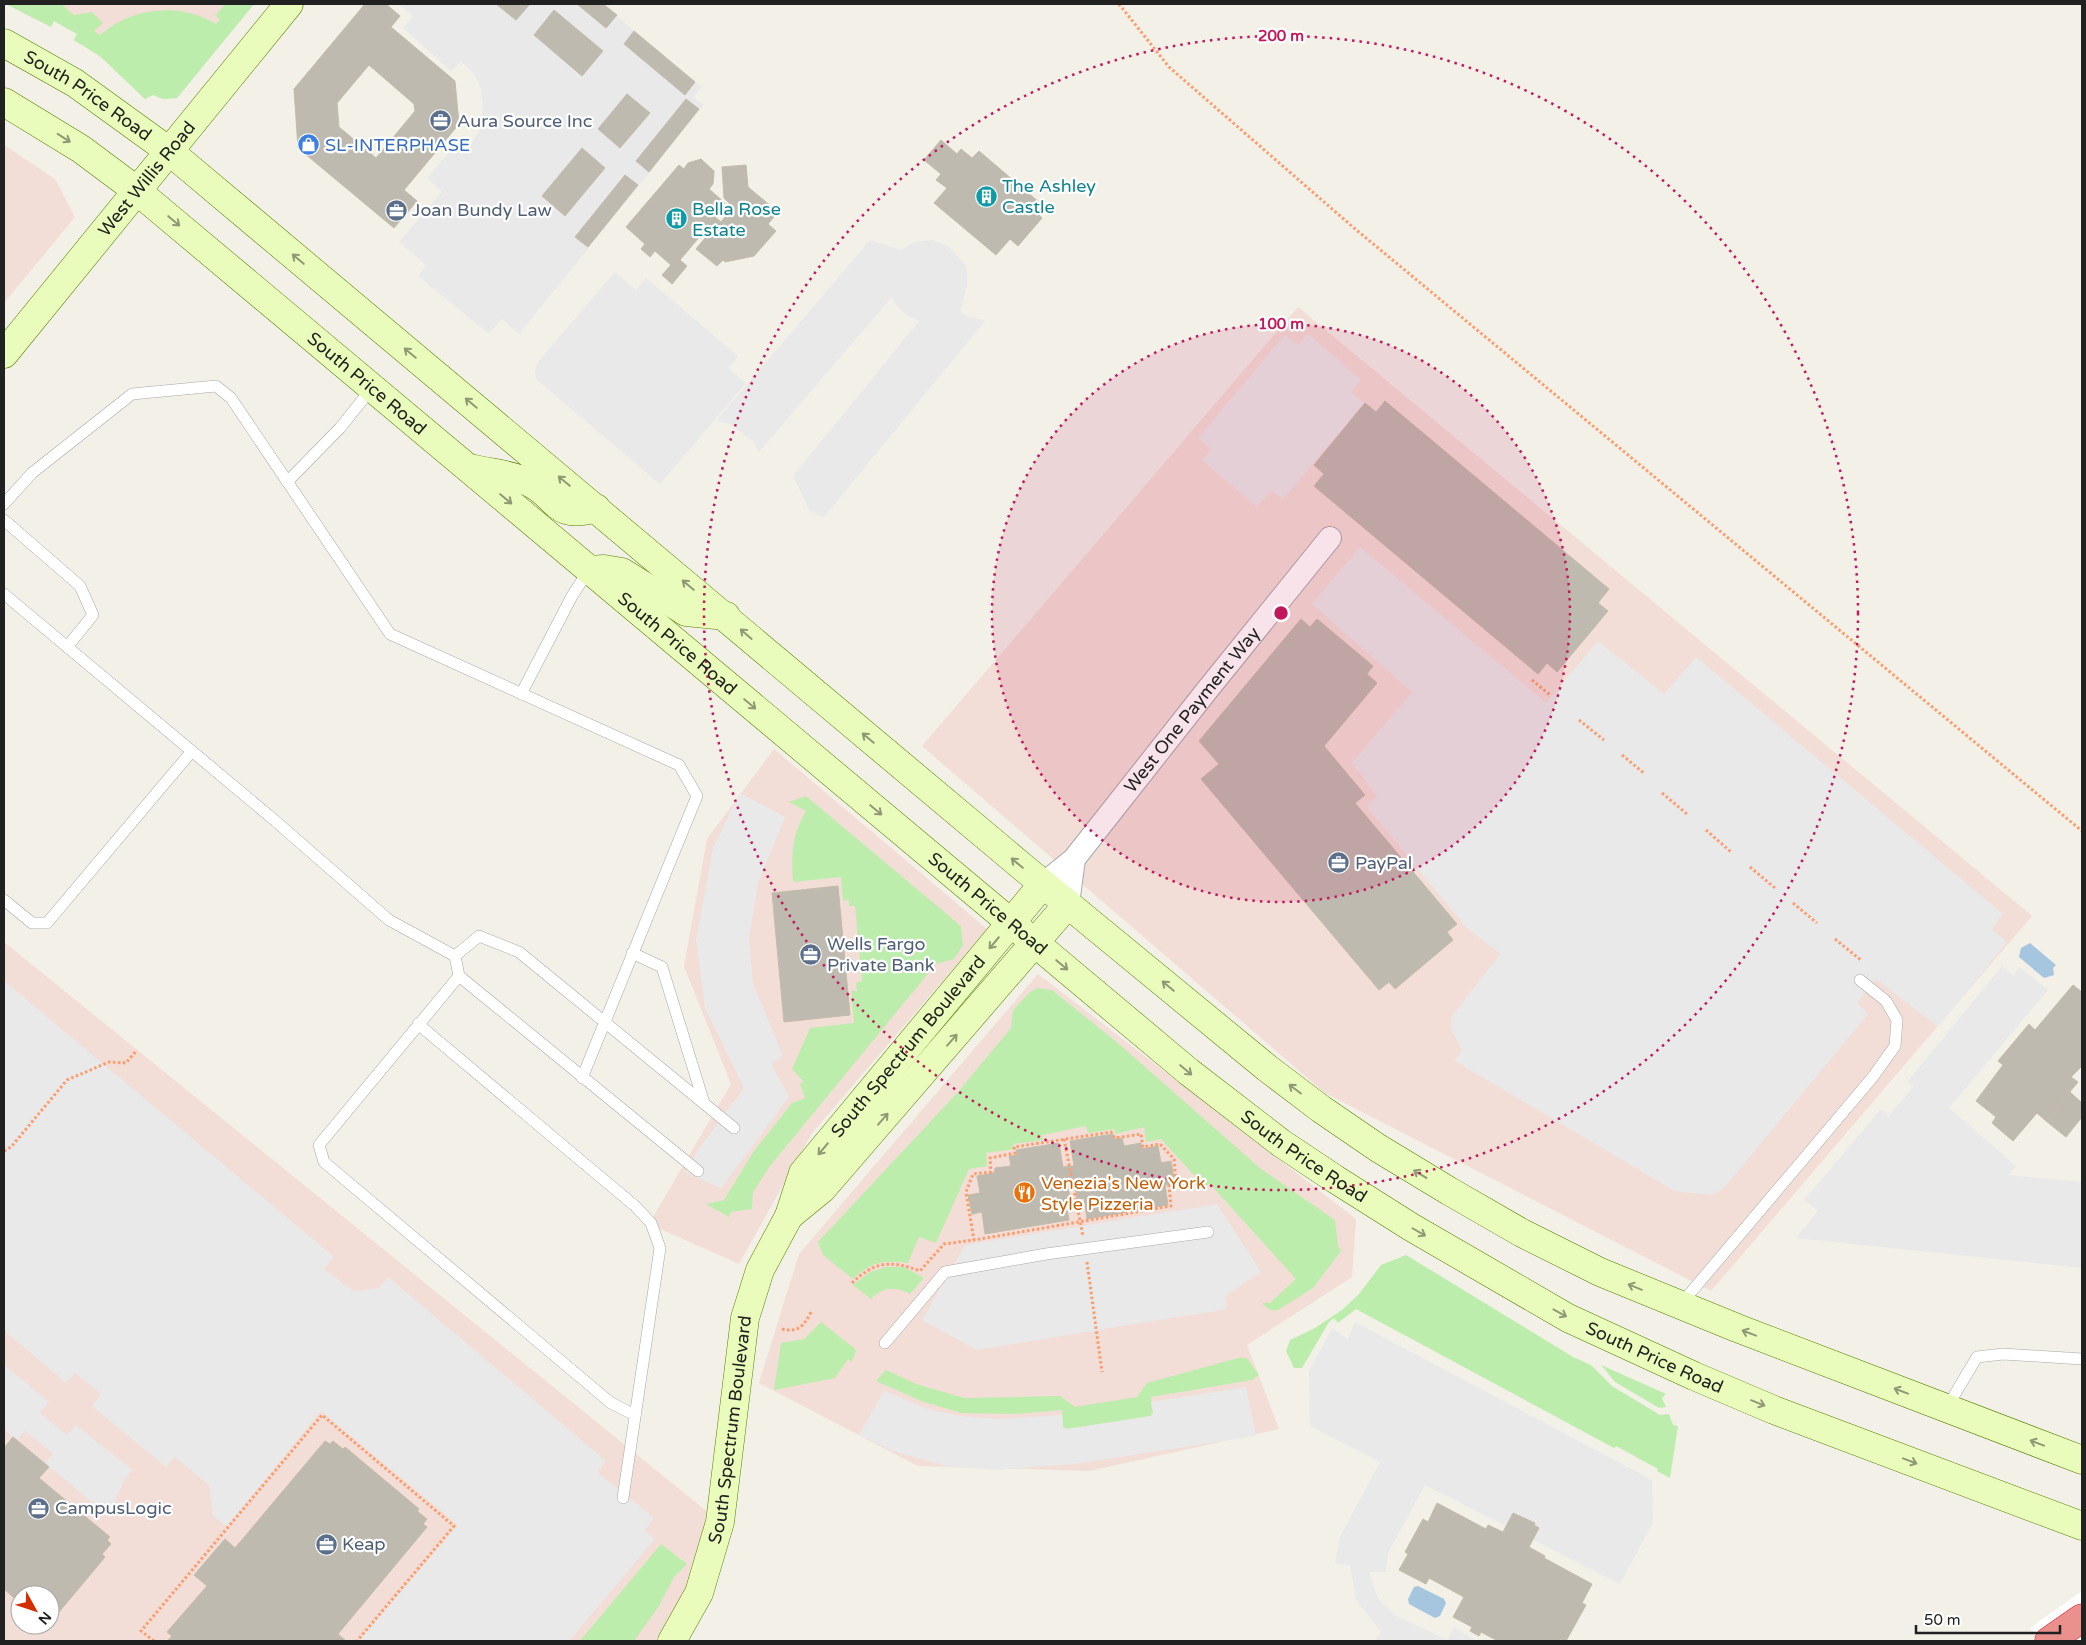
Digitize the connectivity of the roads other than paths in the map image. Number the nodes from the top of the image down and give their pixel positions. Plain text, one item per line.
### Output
1 (289, 4) edge
2 (4, 43) edge
3 (4, 102) edge
4 (168, 151) junction
5 (136, 190) junction
6 (4, 354) edge
7 (372, 388) junction
8 (469, 468) junction
9 (287, 482) junction
10 (4, 504) edge
11 (596, 508) junction
12 (4, 520) edge
13 (1330, 538) dead end
14 (589, 570) junction
15 (4, 594) edge
16 (726, 616) junction
17 (68, 647) junction
18 (522, 694) junction
19 (192, 751) junction
20 (1074, 859) junction
21 (1043, 884) junction
22 (4, 900) edge
23 (1068, 904) junction
24 (1011, 923) junction
25 (1035, 944) junction
26 (632, 953) junction
27 (455, 956) junction
28 (459, 976) junction
29 (1860, 980) dead end
30 (604, 1021) junction
31 (418, 1024) junction
32 (582, 1078) junction
33 (704, 1103) junction
34 (734, 1128) dead end
35 (698, 1171) dead end
36 (789, 1216) junction
37 (1208, 1232) dead end
38 (1680, 1305) junction
39 (885, 1343) dead end
40 (2082, 1359) edge
41 (1946, 1409) junction
42 (636, 1415) junction
43 (2082, 1460) edge
44 (623, 1498) dead end
45 (2082, 1526) edge
46 (2082, 1618) edge
47 (672, 1641) edge
48 (2049, 1641) edge

1 - 4 main road, West Willis Road
2 - 4 main road, South Price Road
3 -> 5 main road, South Price Road
4 - 5 main road, West Willis Road
11 -> 4 main road, South Price Road
5 - 6 main road, West Willis Road
5 -> 7 main road, South Price Road
7 - 8 main road, South Price Road
7 - 9 lane
8 - 11 main road
8 -> 14 main road, South Price Road
9 - 10 lane
9 - 18 lane
16 -> 11 main road, South Price Road
12 - 17 lane
13 - 20 street, West One Payment Way
14 - 16 main road
14 - 18 lane
14 -> 24 main road, South Price Road
15 - 17 lane
21 -> 16 main road, South Price Road
17 - 19 lane
18 - 26 lane
19 - 22 lane
19 - 27 lane
20 - 21 street, West One Payment Way
20 - 23 street
21 - 23 main road, South Price Road
21 - 24 main road, South Spectrum Boulevard
23 - 25 main road, South Spectrum Boulevard
38 -> 23 main road, South Price Road
24 - 25 main road, South Price Road
24 -> 36 main road, South Spectrum Boulevard
36 -> 25 main road, South Spectrum Boulevard
25 -> 45 main road, South Price Road
26 - 30 lane
26 - 33 lane
27 - 28 lane
27 - 30 lane
28 - 31 lane
28 - 32 lane
29 - 38 lane
30 - 32 lane
30 - 33 lane
31 - 42 lane
31 - 42 lane
32 - 35 lane
33 - 34 lane
36 - 47 main road, South Spectrum Boulevard
37 - 39 lane
41 -> 38 main road, South Price Road
40 - 41 lane
43 -> 41 main road, South Price Road
42 - 44 lane
46 - 48 highway

